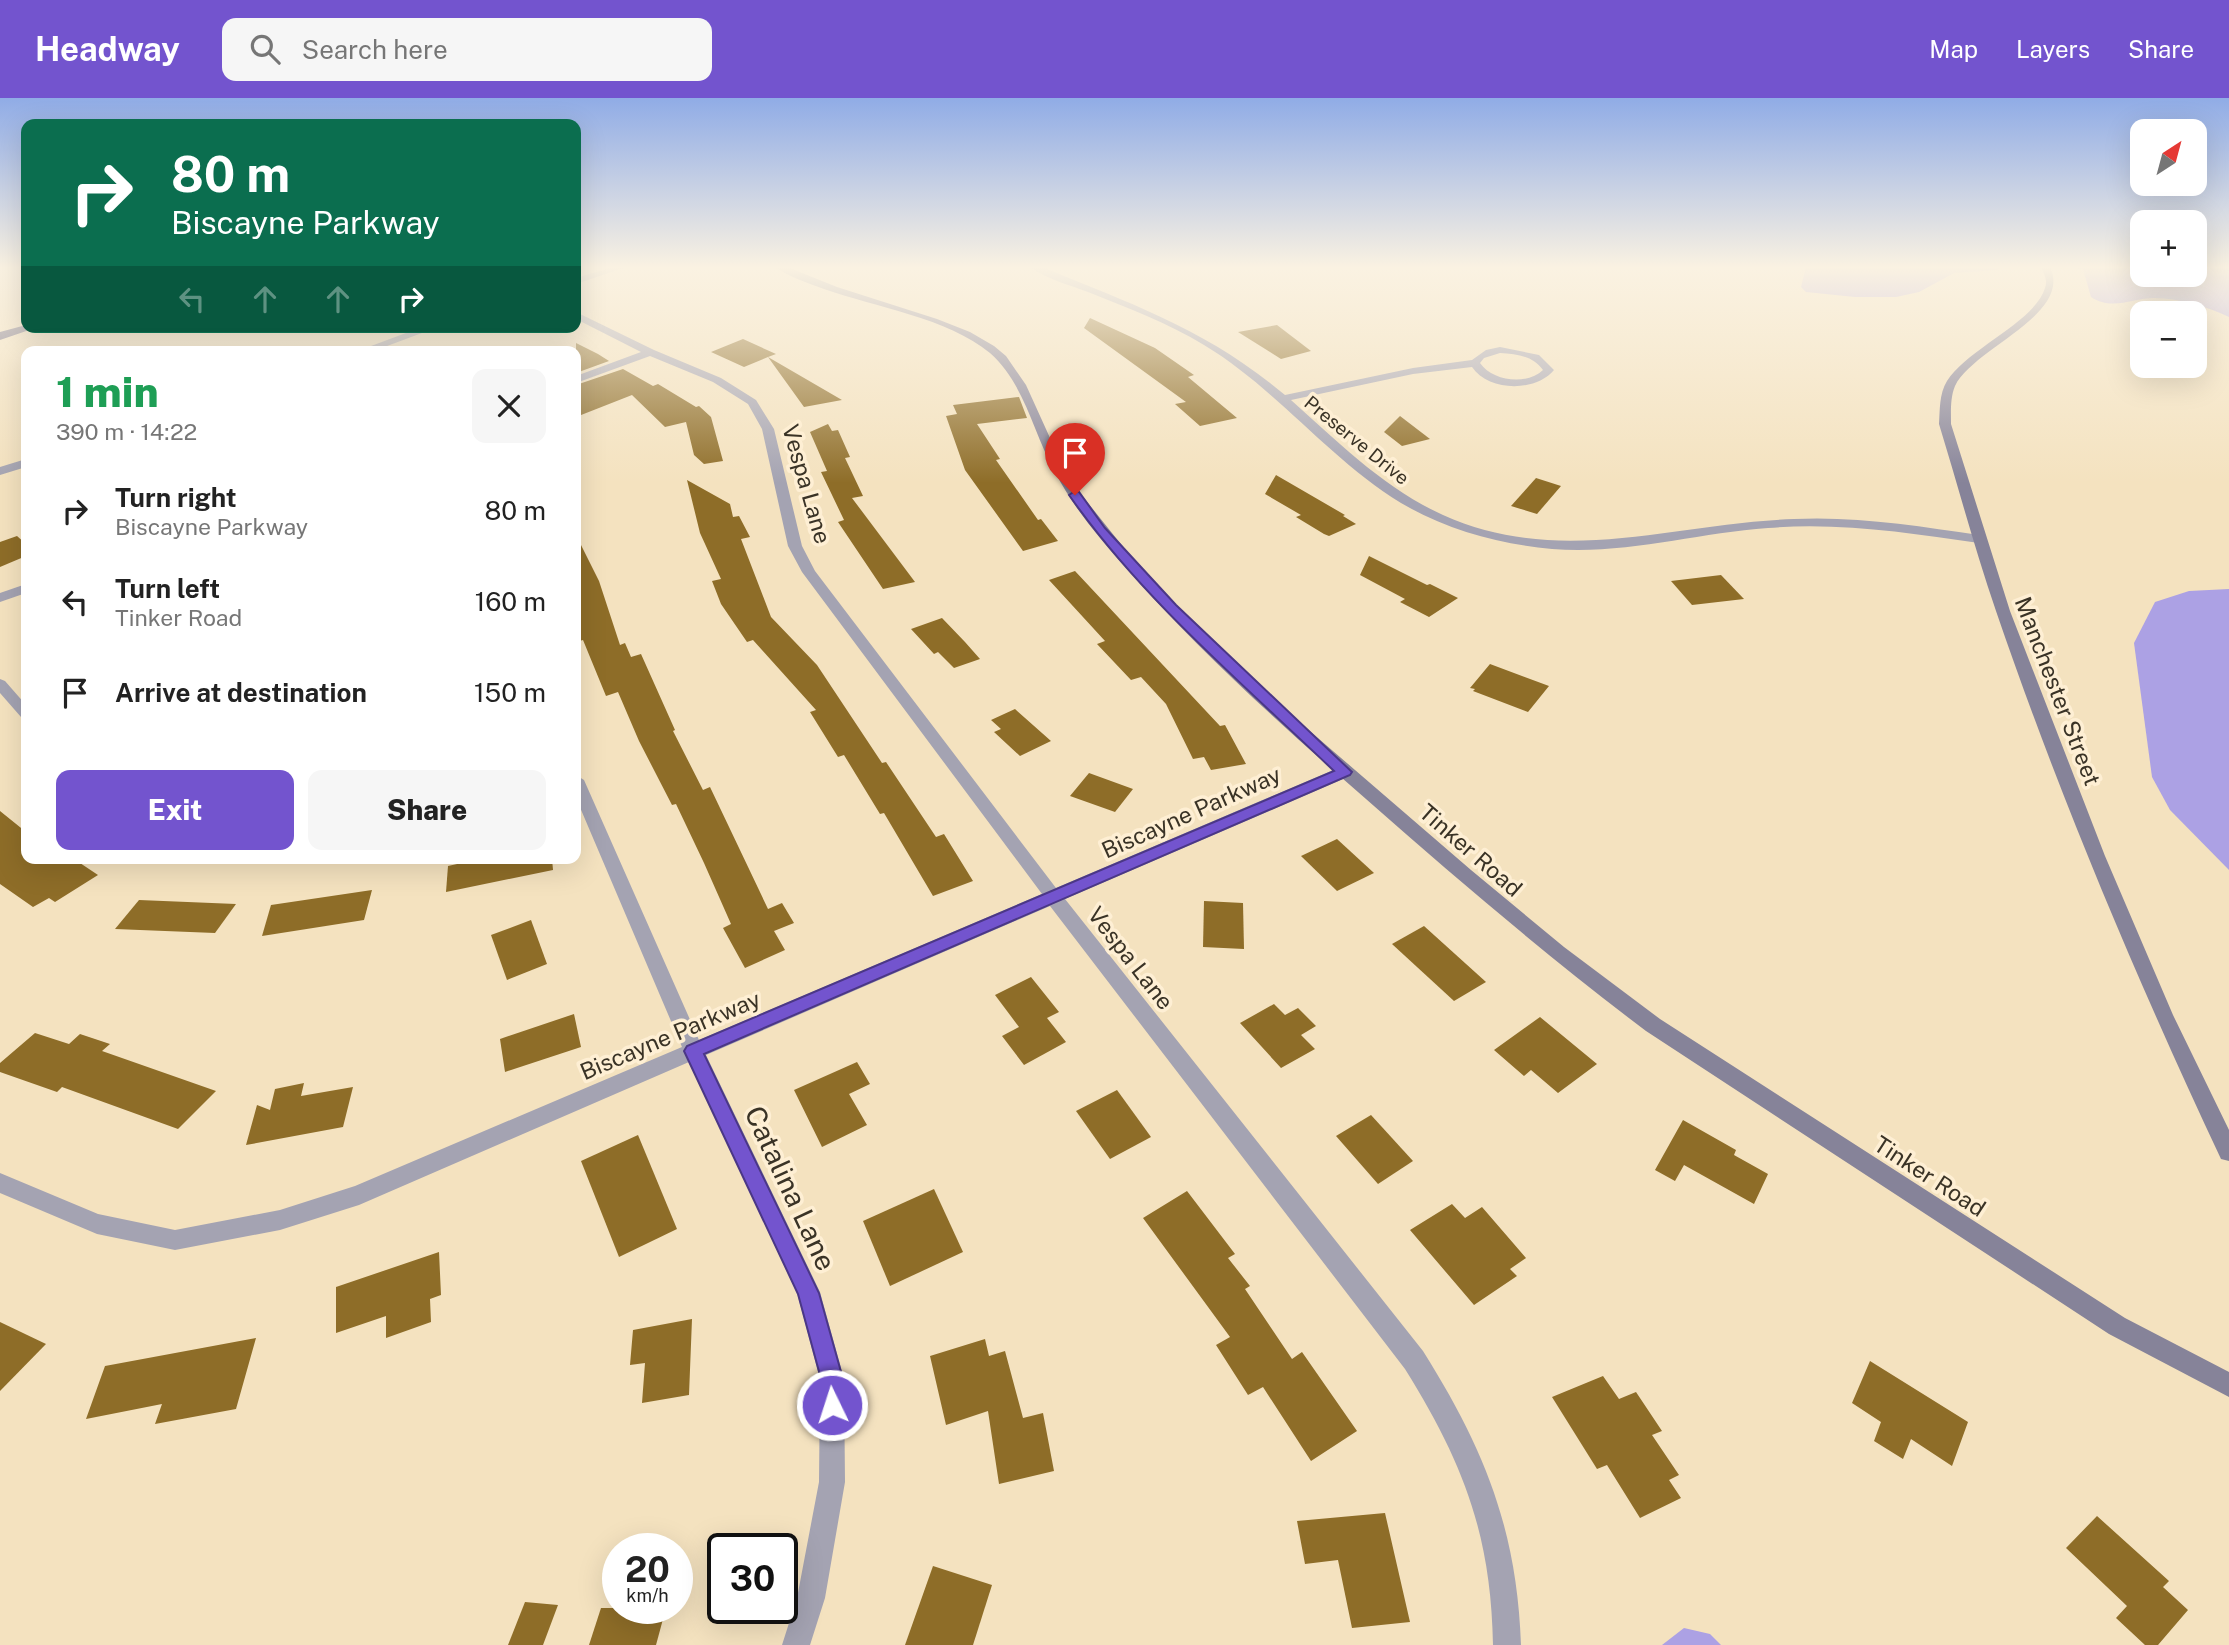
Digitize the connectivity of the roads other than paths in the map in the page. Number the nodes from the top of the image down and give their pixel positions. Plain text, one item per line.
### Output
1 (397, 339) edge
2 (624, 339) edge
3 (974, 339) edge
4 (1198, 339) edge
5 (1997, 339) edge
6 (378, 346) edge
7 (650, 352) junction
8 (1475, 363) junction
9 (581, 378) edge
10 (1280, 398) junction
11 (21, 465) edge
12 (0, 471) edge
13 (1979, 539) junction
14 (21, 590) edge
15 (0, 598) edge
16 (0, 684) edge
17 (21, 708) edge
18 (1344, 772) junction
19 (581, 791) edge
20 (1054, 898) junction
21 (694, 1051) junction
22 (2229, 1152) edge
23 (0, 1183) edge
24 (2229, 1385) edge
25 (796, 1645) edge
26 (1507, 1645) edge

1 - 6 street
2 - 7 street, Vespa Lane
3 - 18 street, Tinker Road
4 - 10 street, Preserve Drive
5 - 13 street, Manchester Street
7 - 9 street
7 - 20 street, Vespa Lane
8 - 8 street
8 - 10 street
10 - 13 street, Preserve Drive
11 - 12 street
13 - 22 street, Manchester Street
14 - 15 street
16 - 17 street
18 - 20 street, Biscayne Parkway
18 - 24 street, Tinker Road
19 - 21 street, Catalina Lane
20 - 21 street, Biscayne Parkway
20 - 26 street, Vespa Lane
21 - 23 street, Biscayne Parkway
21 - 25 street, Catalina Lane

